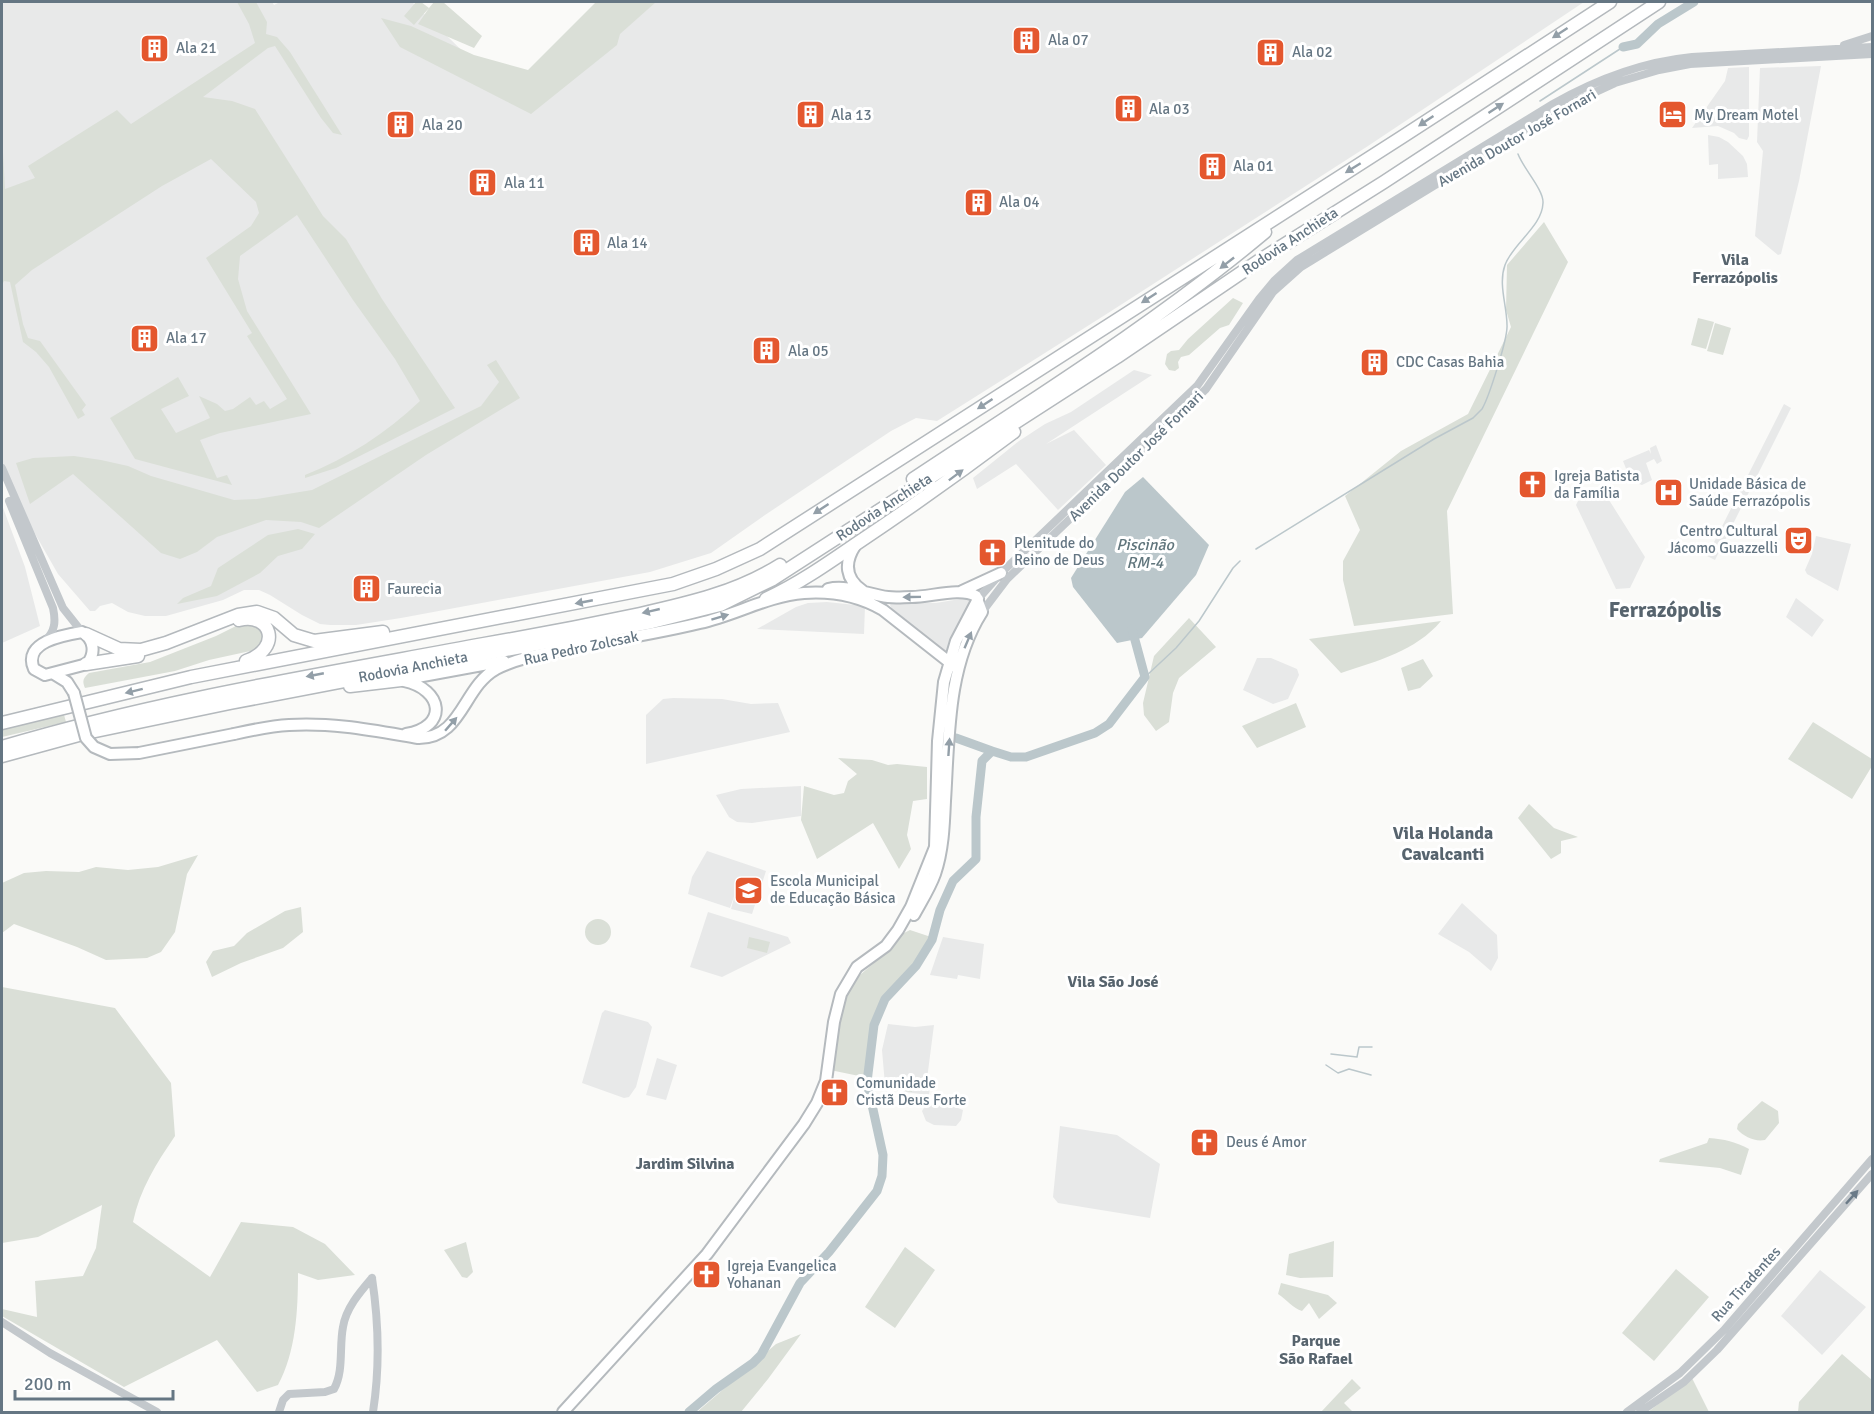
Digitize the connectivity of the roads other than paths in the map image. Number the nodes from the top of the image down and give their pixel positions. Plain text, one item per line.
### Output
1 (1610, 2) edge
2 (1659, 2) edge
3 (1872, 36) edge
4 (1872, 42) edge
5 (1872, 47) edge
6 (1857, 48) junction
7 (1831, 54) junction
8 (1872, 54) edge
9 (1305, 199) junction
10 (1090, 374) junction
11 (2, 468) edge
12 (2, 481) edge
13 (856, 544) junction
14 (1001, 573) junction
15 (863, 591) junction
16 (962, 591) junction
17 (824, 593) junction
18 (887, 597) junction
19 (766, 599) junction
20 (978, 599) junction
21 (883, 610) junction
22 (982, 612) junction
23 (471, 624) junction
24 (84, 633) junction
25 (43, 644) junction
26 (539, 654) junction
27 (949, 662) junction
28 (86, 663) junction
29 (958, 669) junction
30 (54, 674) junction
31 (191, 678) junction
32 (401, 680) junction
33 (74, 692) junction
34 (230, 702) junction
35 (2, 723) edge
36 (398, 735) junction
37 (2, 747) edge
38 (2, 756) edge
39 (911, 907) junction
40 (909, 925) junction
41 (876, 954) junction
42 (1872, 1159) edge
43 (1872, 1174) edge
44 (2, 1322) edge
45 (1726, 1334) junction
46 (1655, 1397) junction
47 (153, 1412) edge
48 (279, 1413) edge
49 (373, 1413) edge
50 (563, 1413) edge
51 (1626, 1413) edge
52 (1640, 1413) edge

1 -> 9 highway, Rodovia Anchieta
10 -> 2 highway, Rodovia Anchieta
3 - 7 street
4 - 6 street
5 - 6 street, Avenida Doutor José Fornari
6 - 7 street, Avenida Doutor José Fornari
7 - 8 street, Avenida Doutor José Fornari
7 - 14 street, Avenida Doutor José Fornari
7 - 22 street, Avenida Doutor José Fornari
9 -> 23 highway, Rodovia Anchieta
9 -> 37 highway, Rodovia Anchieta
13 -> 10 highway
10 - 34 highway, Rodovia Anchieta
11 - 24 street
12 - 25 street
13 - 15 main road
13 - 19 highway
14 - 16 main road
14 - 20 street, Avenida Doutor José Fornari
15 - 17 main road
15 - 18 main road
16 -> 18 main road
16 - 20 main road
17 - 19 main road, Rua Pedro Zolcsak
17 - 21 main road, Rua Pedro Zolcsak
18 - 21 main road
26 -> 19 main road, Rua Pedro Zolcsak
20 - 22 main road
20 - 27 main road, Avenida Doutor José Fornari
21 - 27 main road, Rua Pedro Zolcsak
29 -> 22 main road, Avenida Doutor José Fornari
23 - 24 highway
23 - 31 highway, Rodovia Anchieta
24 - 25 main road
24 - 28 main road
25 - 30 main road
26 - 32 main road
36 -> 26 main road, Rua Pedro Zolcsak
27 - 29 main road, Rua Pedro Zolcsak
27 - 39 main road, Avenida Doutor José Fornari
28 - 30 main road
28 - 31 highway
28 - 33 main road
40 -> 29 main road, Avenida Doutor José Fornari
30 - 33 main road
31 -> 35 highway, Rodovia Anchieta
32 - 34 highway
32 - 36 main road
33 - 36 main road, Rua Pedro Zolcsak, bridge
34 - 38 highway, Rodovia Anchieta
39 - 40 main road
39 - 41 main road
40 - 41 main road, Avenida Doutor José Fornari
41 - 50 main road
42 - 45 street, Rua Tiradentes
45 -> 43 street, Rua Tiradentes
44 - 47 street
45 - 46 street, Rua Tiradentes
46 - 51 street, Rua Tiradentes
46 - 52 street, Rua Tiradentes
48 - 49 street

